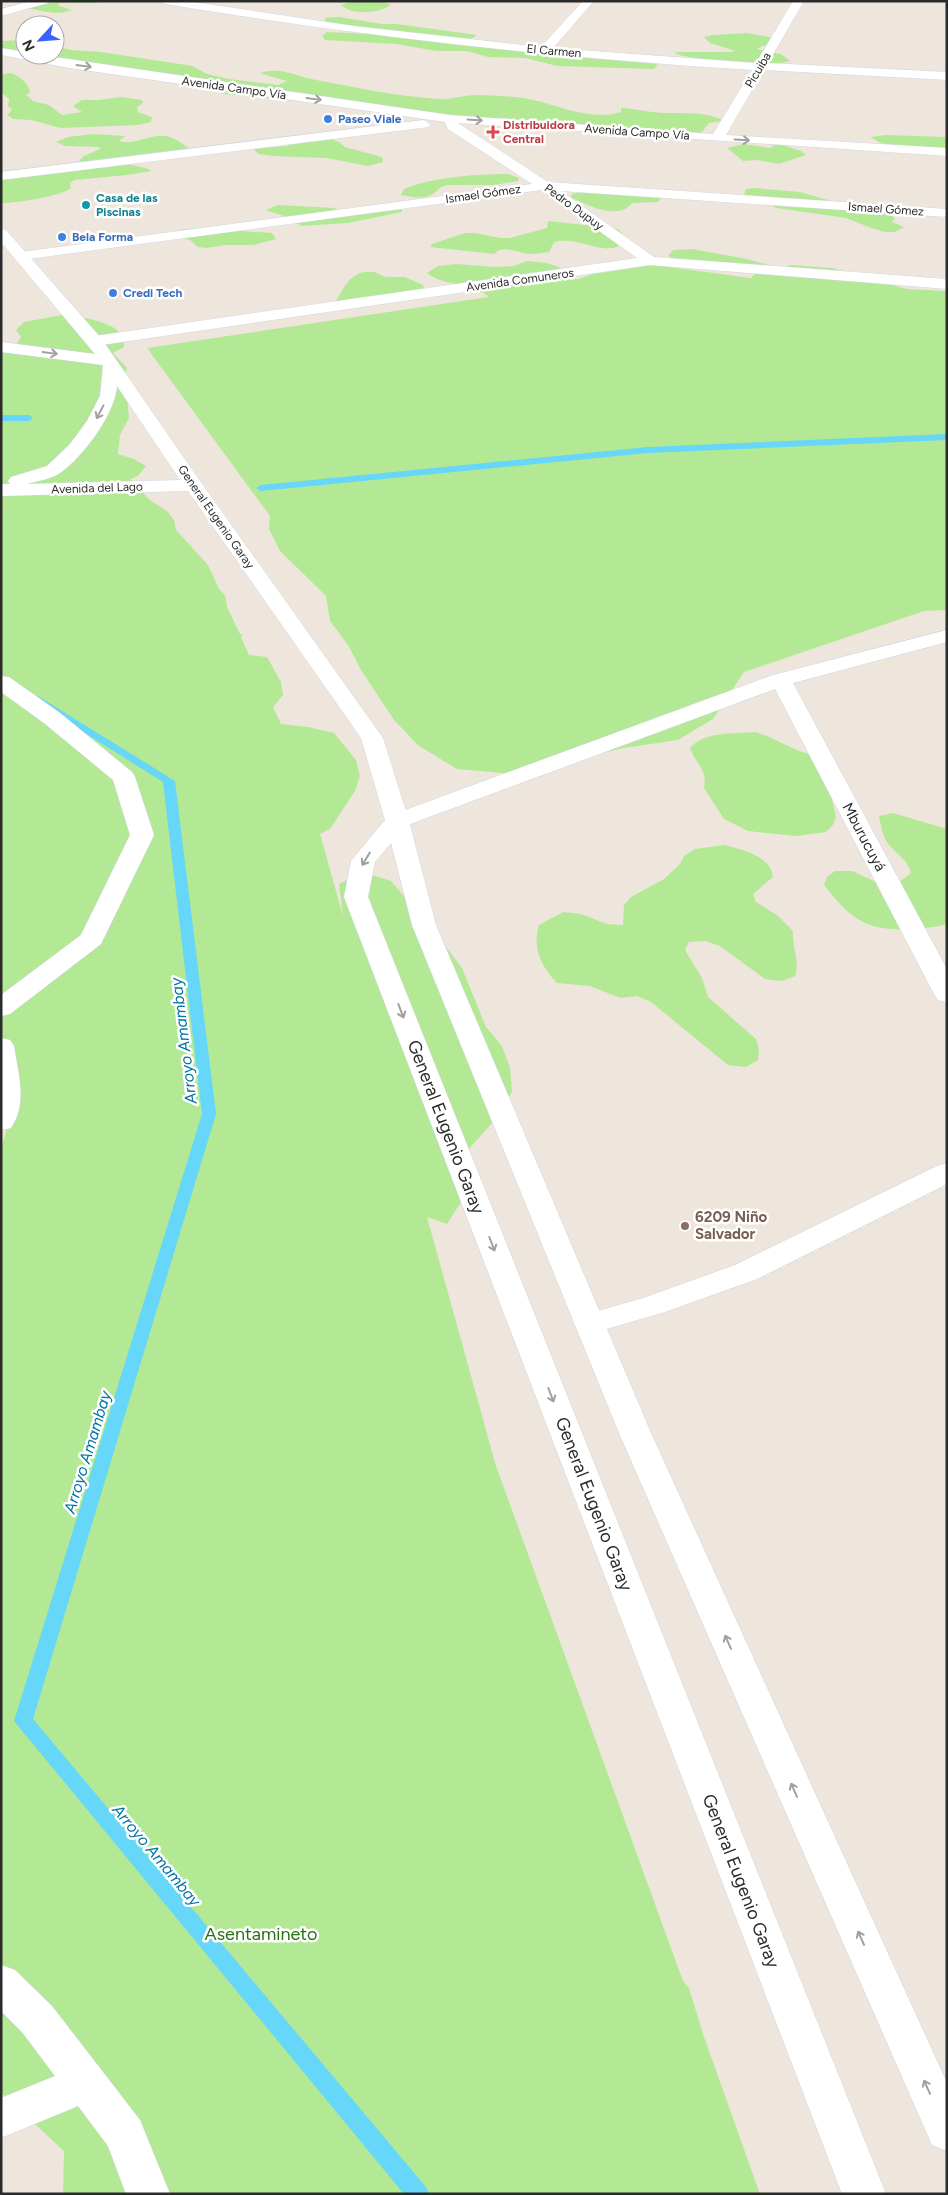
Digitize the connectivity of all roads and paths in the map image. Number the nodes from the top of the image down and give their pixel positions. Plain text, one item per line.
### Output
1 (44, 1) edge
2 (164, 1) edge
3 (589, 1) edge
4 (800, 1) edge
5 (1, 13) edge
6 (1, 51) edge
7 (544, 51) junction
8 (84, 53) dead end
9 (113, 57) dead end
10 (760, 67) junction
11 (947, 76) edge
12 (451, 120) junction
13 (706, 124) dead end
14 (725, 126) junction
15 (839, 133) dead end
16 (717, 138) junction
17 (947, 152) edge
18 (1, 176) edge
19 (546, 186) junction
20 (947, 213) edge
21 (1, 233) edge
22 (21, 256) junction
23 (650, 261) junction
24 (947, 284) edge
25 (95, 341) junction
26 (1, 347) edge
27 (109, 363) junction
28 (193, 485) junction
29 (1, 486) edge
30 (1, 490) edge
31 (947, 636) edge
32 (781, 680) junction
33 (1, 682) edge
34 (397, 821) junction
35 (947, 994) edge
36 (1, 1008) edge
37 (1, 1046) edge
38 (1, 1122) edge
39 (947, 1172) edge
40 (589, 1324) junction
41 (1, 1983) edge
42 (86, 2083) junction
43 (1, 2118) edge
44 (947, 2131) edge
45 (148, 2194) edge
46 (864, 2194) edge

1 - 5 street
2 - 7 street, El Carmen
3 - 7 street
4 - 10 street, Picuiba
6 -> 12 street, Avenida Campo Vía
7 - 10 street, El Carmen
8 - 9 street
10 - 11 street, El Carmen
10 - 14 street, Picuiba
12 -> 16 street, Avenida Campo Vía
12 - 18 street
12 - 19 street, Pedro Dupuy
13 - 14 street, Avenida Campo Vía
14 - 15 street, Avenida Campo Vía
14 - 16 street, Picuiba
16 -> 17 street, Avenida Campo Vía
19 - 20 street, Ismael Gómez
19 - 22 street, Ismael Gómez
19 - 23 street, Pedro Dupuy
21 - 22 street, General Eugenio Garay
22 - 25 street, General Eugenio Garay
23 - 24 street, Avenida Comuneros
23 - 25 street, Avenida Comuneros
25 - 27 street, General Eugenio Garay
26 -> 27 street
27 - 28 street, General Eugenio Garay
27 -> 29 street
28 - 30 street, Avenida del Lago
28 - 34 street, General Eugenio Garay
31 - 32 street
32 - 34 street
32 - 35 street, Mburucuyá
33 - 36 street
34 - 40 street, General Eugenio Garay
34 -> 46 street, General Eugenio Garay
37 - 38 street
39 - 40 street
44 -> 40 street, General Eugenio Garay
41 - 42 street
42 - 43 street
42 - 45 street

